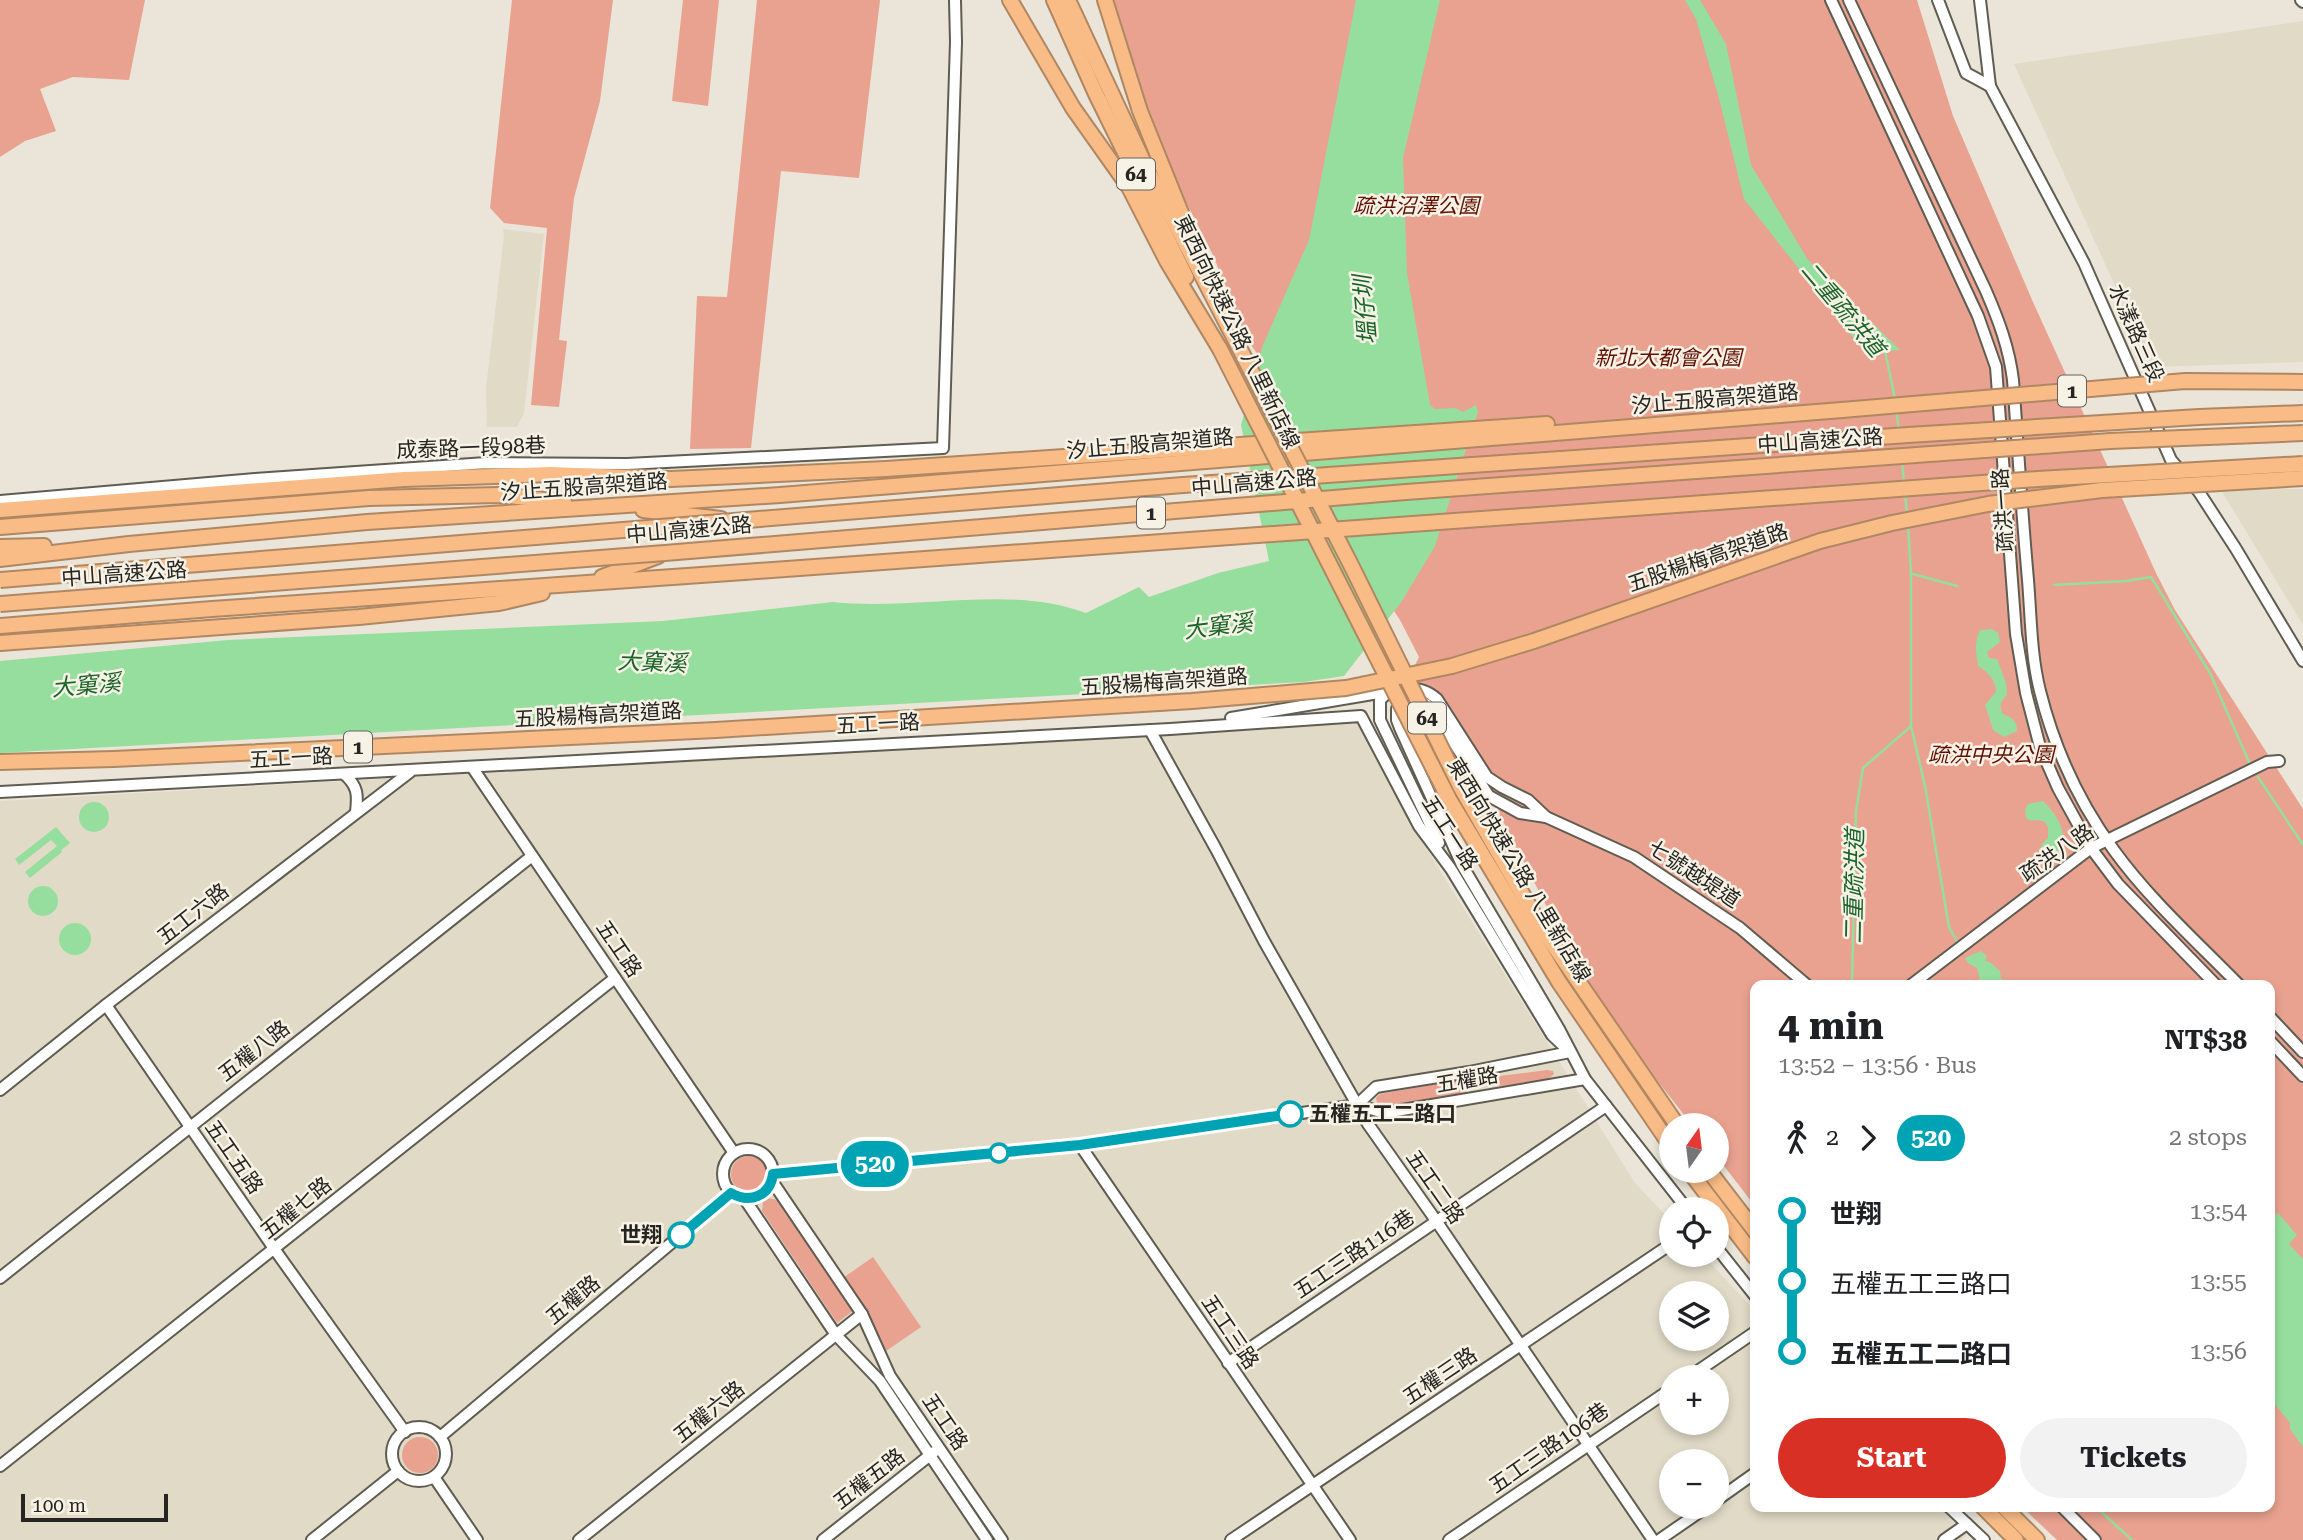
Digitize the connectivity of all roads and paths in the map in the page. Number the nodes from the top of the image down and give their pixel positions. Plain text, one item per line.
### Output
1 (955, 0) edge
2 (1010, 0) edge
3 (1054, 0) edge
4 (1068, 0) edge
5 (1105, 0) edge
6 (1831, 0) edge
7 (1849, 0) edge
8 (1938, 0) edge
9 (1980, 0) edge
10 (1990, 86) junction
11 (1210, 291) junction
12 (1220, 349) junction
13 (2303, 382) edge
14 (1842, 410) junction
15 (2303, 413) edge
16 (2303, 433) edge
17 (2303, 464) edge
18 (2303, 478) edge
19 (0, 501) edge
20 (0, 510) edge
21 (743, 521) junction
22 (0, 527) edge
23 (129, 544) junction
24 (0, 547) edge
25 (665, 553) junction
26 (0, 559) edge
27 (0, 580) edge
28 (0, 604) edge
29 (0, 626) edge
30 (0, 643) edge
31 (2303, 661) edge
32 (1388, 692) junction
33 (1170, 729) junction
34 (1150, 730) junction
35 (2278, 761) dead end
36 (0, 762) edge
37 (472, 767) junction
38 (412, 771) junction
39 (344, 774) junction
40 (0, 792) edge
41 (356, 812) junction
42 (1546, 817) junction
43 (2108, 841) junction
44 (2091, 848) junction
45 (532, 856) junction
46 (1457, 867) junction
47 (615, 978) junction
48 (1801, 980) edge
49 (1918, 980) edge
50 (2211, 980) edge
51 (2234, 980) edge
52 (106, 1005) junction
53 (2275, 1022) edge
54 (2275, 1046) edge
55 (1570, 1052) junction
56 (2303, 1052) edge
57 (2303, 1076) edge
58 (1585, 1079) junction
59 (0, 1090) edge
60 (1357, 1105) junction
61 (1606, 1106) junction
62 (1669, 1113) edge
63 (189, 1126) junction
64 (1659, 1128) edge
65 (1080, 1145) junction
66 (733, 1153) junction
67 (772, 1177) junction
68 (1698, 1183) edge
69 (1718, 1183) edge
70 (731, 1193) junction
71 (1678, 1197) edge
72 (744, 1198) junction
73 (1437, 1222) junction
74 (1750, 1224) edge
75 (275, 1250) junction
76 (1750, 1250) edge
77 (1659, 1252) edge
78 (1729, 1263) edge
79 (0, 1278) edge
80 (1750, 1290) edge
81 (862, 1314) junction
82 (836, 1335) junction
83 (1750, 1335) edge
84 (1520, 1345) junction
85 (1228, 1363) junction
86 (1707, 1365) edge
87 (1659, 1397) edge
88 (405, 1432) junction
89 (440, 1437) junction
90 (1587, 1444) junction
91 (939, 1448) junction
92 (929, 1456) junction
93 (0, 1466) edge
94 (398, 1471) junction
95 (434, 1477) junction
96 (1750, 1477) edge
97 (1311, 1485) junction
98 (1729, 1491) edge
99 (1954, 1512) edge
100 (1988, 1512) edge
101 (2009, 1512) edge
102 (2067, 1512) edge
103 (1690, 1519) edge
104 (1967, 1524) junction
105 (312, 1540) edge
106 (477, 1540) edge
107 (579, 1540) edge
108 (823, 1540) edge
109 (987, 1540) edge
110 (1002, 1540) edge
111 (1231, 1540) edge
112 (1350, 1540) edge
113 (1450, 1540) edge
114 (1653, 1540) edge
115 (1659, 1540) edge
116 (1944, 1540) edge
117 (1984, 1540) edge
118 (2017, 1540) edge
119 (2037, 1540) edge
120 (2095, 1540) edge

1 - 19 street, 成泰路一段98巷
2 - 12 highway
3 - 12 highway, 東西向快速公路 八里新店線 / 64
4 - 11 highway, 東西向快速公路 八里新店線 / 64
5 - 11 highway
6 - 44 street, 疏洪一路
7 - 43 street, 疏洪一路
8 - 10 street
9 - 10 street, 水漾路三段
10 - 31 street, 水漾路三段
11 - 62 highway, 東西向快速公路 八里新店線 / 64, bridge
12 - 64 highway, 東西向快速公路 八里新店線 / 64, bridge
13 - 14 highway, 汐止五股高架道路 / 1, bridge
14 - 20 highway, 1, bridge
14 - 23 highway, 汐止五股高架道路 / 1, bridge
15 - 21 highway, 中山高速公路 / 1, bridge
16 - 25 highway, 中山高速公路 / 1, bridge
17 - 29 highway, 1, bridge
18 - 36 highway, 五股楊梅高架道路 / 1, bridge
21 - 22 highway, bridge
21 - 27 highway, 中山高速公路 / 1, bridge
23 - 24 highway
23 - 26 highway, 汐止五股高架道路 / 1
25 - 28 highway, 中山高速公路 / 1, bridge
25 - 30 highway, bridge
32 - 33 street, 七號越堤道
32 - 42 street, 七號越堤道
32 - 46 street
33 - 34 street, 五工一路
33 - 46 street, 五工一路
34 - 37 street, 五工一路
34 - 60 street, 五工二路
35 - 43 street, 疏洪八路
37 - 38 street, 五工一路
37 - 45 street, 五工路
38 - 39 street, 五工一路
38 - 41 street, 五工六路
39 - 40 street, 五工一路
39 - 41 street
41 - 52 street, 五工六路
42 - 46 street, 七號越堤道
42 - 48 street, 七號越堤道
43 - 44 street, 疏洪八路
43 - 51 street, 疏洪一路
44 - 49 street, 疏洪八路
44 - 50 street, 疏洪一路
45 - 47 street, 五工路
45 - 63 street, 五權八路
46 - 55 street, 五工一路
47 - 66 street, 五工路
47 - 75 street, 五權七路
52 - 59 street, 五工六路
52 - 63 street, 五工五路
53 - 56 street
54 - 57 street
55 - 58 street, 五工一路
55 - 60 street, 五權路
58 - 60 street, 五權路
58 - 61 street, 五工一路
60 - 65 street, 五權路
60 - 73 street, 五工二路
61 - 71 street, 五工一路
61 - 73 street, 五工三路116巷
63 - 75 street, 五工五路
63 - 79 street, 五權八路
65 - 67 street, 五權路
65 - 85 street, 五工三路
66 - 67 street
66 - 70 street
67 - 72 street
67 - 81 street, 五工路
68 - 76 highway
69 - 74 highway
70 - 72 street
70 - 89 street, 五權路
72 - 82 street, 五工路
73 - 84 street, 五工二路
73 - 85 street, 五工三路116巷
75 - 88 street, 五工五路
75 - 93 street, 五權七路
77 - 84 street, 五權三路
78 - 80 street
81 - 82 street, 五權六路
81 - 91 street, 五工路
82 - 92 street, 五工路
82 - 107 street, 五權六路
83 - 86 street
84 - 90 street, 五工二路
84 - 97 street, 五權三路
85 - 97 street, 五工三路
87 - 90 street, 五工三路106巷
88 - 89 street
88 - 94 street
89 - 95 street
90 - 113 street, 五工三路106巷
90 - 114 street, 五工二路
91 - 92 street, 五權五路
91 - 110 street, 五工路
92 - 108 street, 五權五路
92 - 109 street, 五工路
94 - 95 street
94 - 105 street
95 - 106 street
96 - 98 street
97 - 111 street, 五權三路
97 - 112 street, 五工三路
99 - 104 street
100 - 118 highway
101 - 119 highway
102 - 120 street
103 - 115 street
104 - 116 street
104 - 117 street

